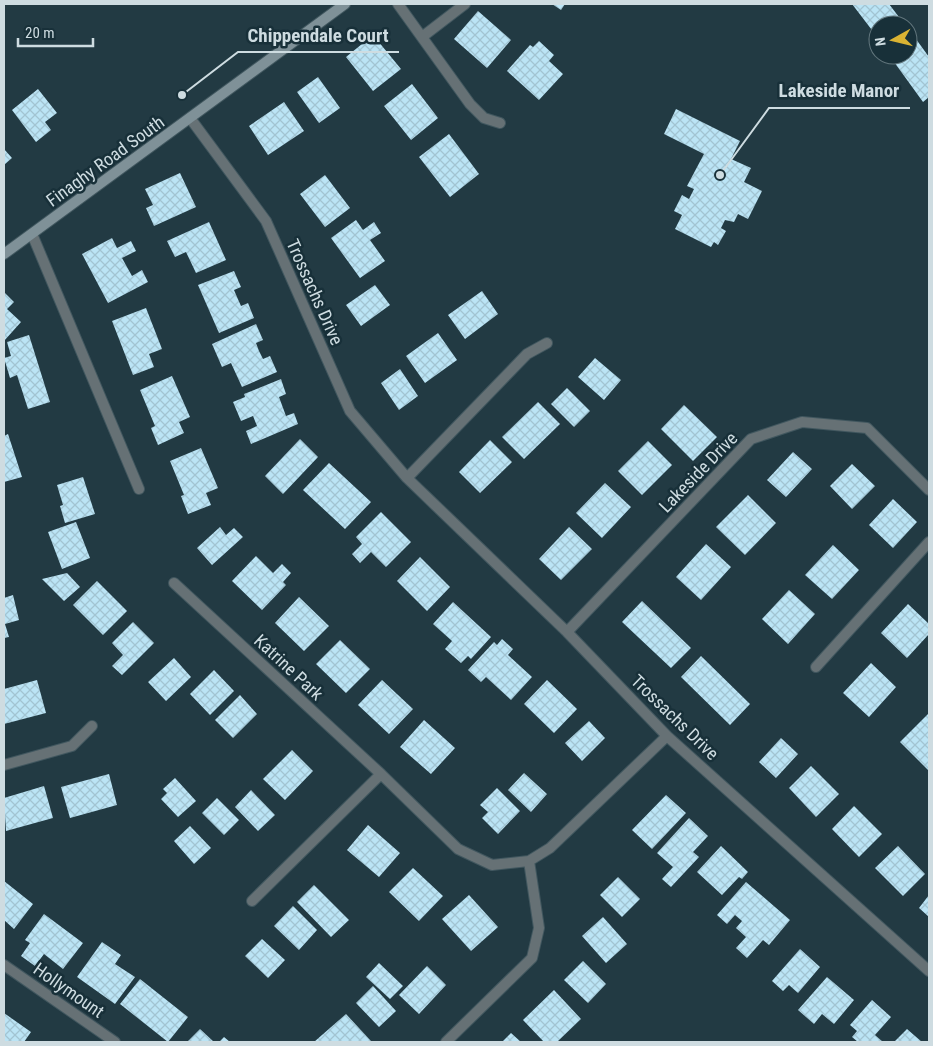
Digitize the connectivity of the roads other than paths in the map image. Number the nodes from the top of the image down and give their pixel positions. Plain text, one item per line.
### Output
1 (345, 4) edge
2 (398, 4) edge
3 (465, 4) edge
4 (422, 37) junction
5 (190, 118) junction
6 (500, 123) dead end
7 (32, 234) junction
8 (4, 254) edge
9 (547, 343) dead end
10 (407, 478) junction
11 (139, 489) dead end
12 (929, 490) edge
13 (929, 542) edge
14 (174, 583) dead end
15 (567, 632) junction
16 (816, 667) dead end
17 (92, 726) dead end
18 (667, 736) junction
19 (4, 765) edge
20 (381, 774) junction
21 (529, 861) junction
22 (252, 901) dead end
23 (4, 965) edge
24 (929, 971) edge
25 (115, 1042) edge
26 (446, 1042) edge

1 - 5 street, Finaghy Road South
2 - 4 street
3 - 4 street
4 - 6 street
5 - 7 street, Finaghy Road South
5 - 10 street, Trossachs Drive
7 - 8 street, Finaghy Road South
7 - 11 street
9 - 10 street
10 - 15 street, Trossachs Drive
12 - 15 street, Lakeside Drive
13 - 16 street
14 - 20 street, Katrine Park
15 - 18 street, Trossachs Drive
17 - 19 street
18 - 21 street, Katrine Park
18 - 24 street, Trossachs Drive
20 - 21 street, Katrine Park
20 - 22 street
21 - 26 street
23 - 25 street, Hollymount

